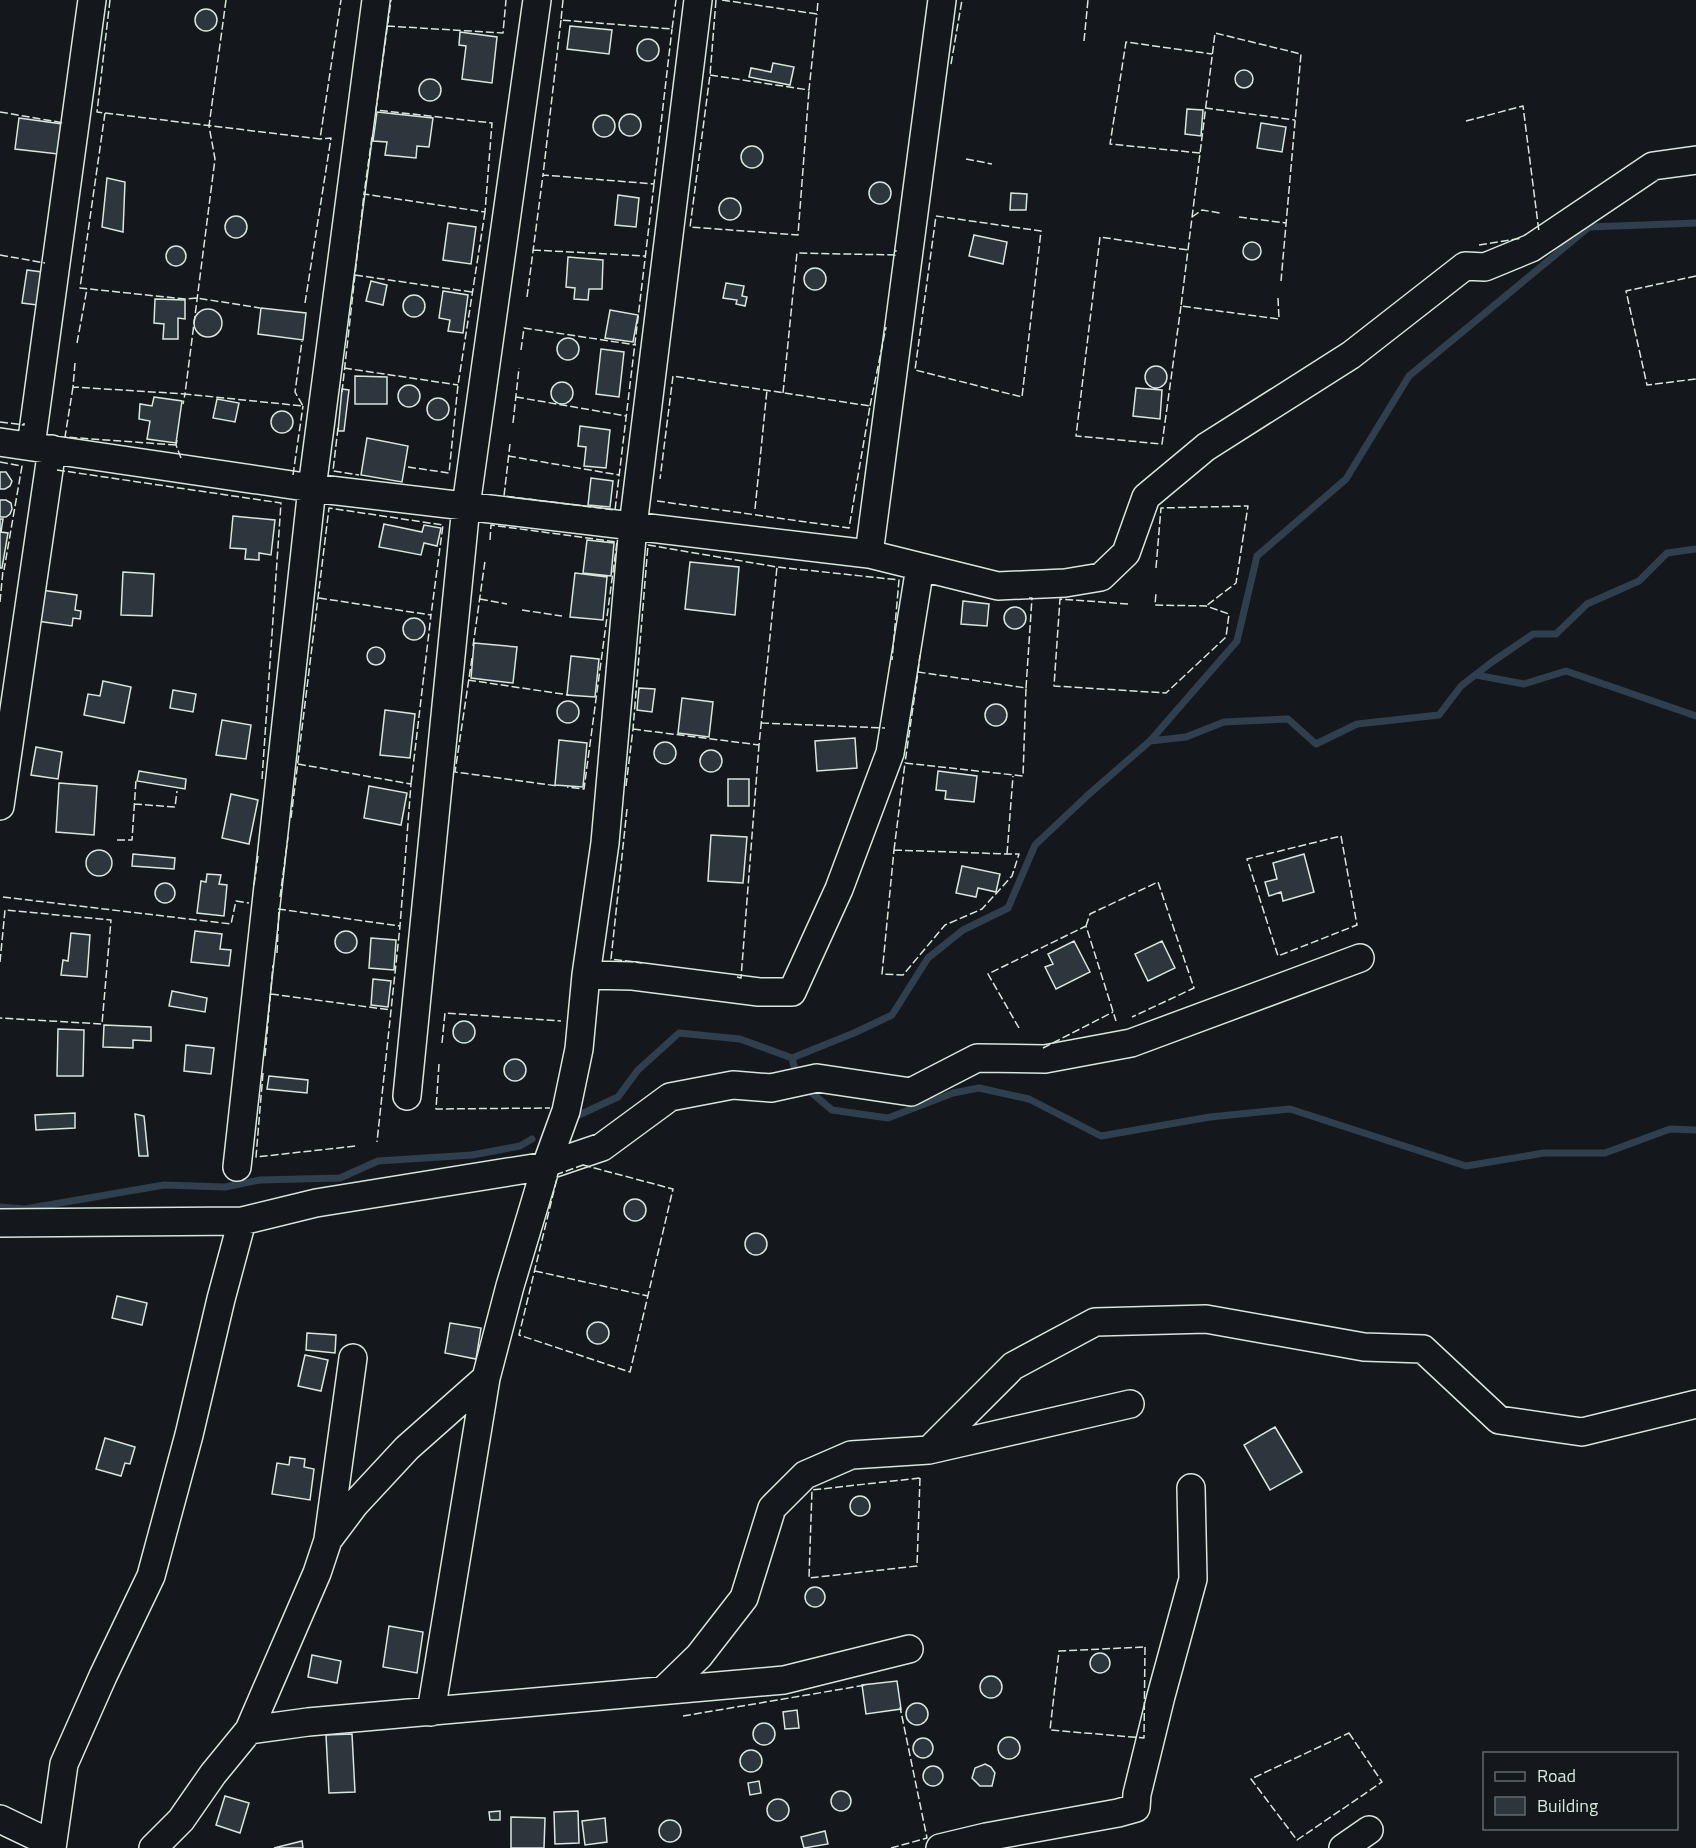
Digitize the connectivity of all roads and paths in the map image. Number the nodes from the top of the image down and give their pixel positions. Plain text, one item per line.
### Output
1 (92, 0) edge
2 (376, 0) edge
3 (537, 0) edge
4 (698, 0) edge
5 (942, 0) edge
6 (1696, 160) edge
7 (0, 442) edge
8 (41, 448) junction
9 (312, 488) junction
10 (465, 506) junction
11 (633, 526) junction
12 (869, 554) junction
13 (920, 567) junction
14 (0, 806) edge
15 (1360, 958) dead end
16 (586, 975) junction
17 (407, 1096) dead end
18 (546, 1166) junction
19 (237, 1167) dead end
20 (242, 1221) junction
21 (0, 1223) edge
22 (352, 1358) dead end
23 (486, 1378) junction
24 (1130, 1404) dead end
25 (1696, 1404) edge
26 (929, 1450) junction
27 (1191, 1488) dead end
28 (327, 1540) junction
29 (909, 1649) dead end
30 (664, 1690) junction
31 (431, 1712) junction
32 (249, 1730) junction
33 (0, 1819) edge
34 (1369, 1830) dead end
35 (52, 1846) edge
36 (153, 1848) edge
37 (940, 1848) edge
38 (1343, 1848) edge

1 - 8 street
2 - 9 street
3 - 10 street
4 - 11 street
5 - 12 street
6 - 13 street
7 - 8 street
8 - 9 street
8 - 14 street
9 - 10 street
9 - 19 street
10 - 11 street
10 - 17 street
11 - 12 street
11 - 16 street
12 - 13 street
13 - 16 street
15 - 18 street
16 - 18 street
18 - 20 street
18 - 23 street
20 - 21 street
20 - 35 street
22 - 28 street
23 - 28 street
23 - 31 street
24 - 26 street
25 - 26 street
26 - 30 street
27 - 37 street
28 - 32 street
29 - 30 street
30 - 31 street
31 - 32 street
32 - 36 street
33 - 35 street
34 - 38 street

